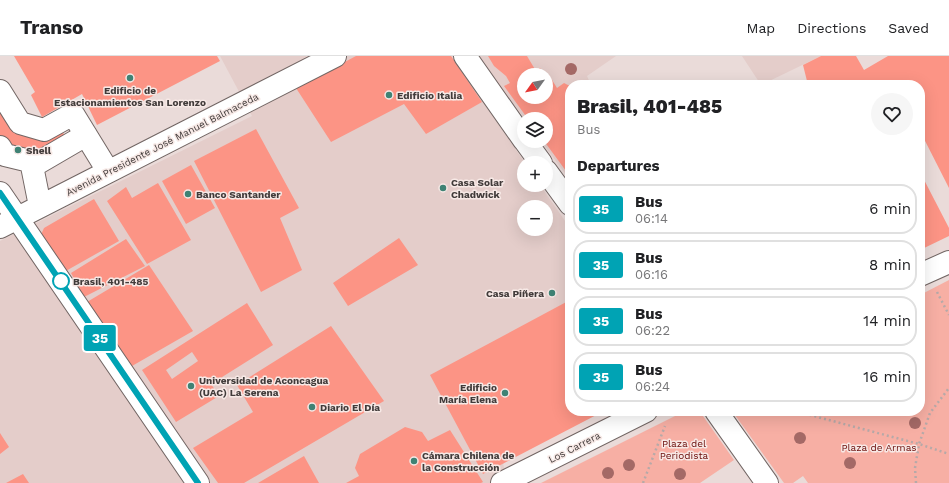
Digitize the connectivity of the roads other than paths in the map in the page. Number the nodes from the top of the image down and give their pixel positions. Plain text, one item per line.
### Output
1 (334, 56) edge
2 (465, 56) edge
3 (0, 91) edge
4 (517, 130) edge
5 (86, 135) junction
6 (2, 156) edge
7 (31, 161) junction
8 (108, 171) junction
9 (553, 181) edge
10 (0, 193) edge
11 (565, 197) edge
12 (40, 206) junction
13 (9, 222) edge
14 (949, 262) edge
15 (925, 273) edge
16 (637, 416) edge
17 (720, 416) edge
18 (516, 480) edge
19 (198, 483) edge
20 (767, 483) edge

1 - 8 street, Avenida Presidente José Manuel Balmaceda
2 - 4 street
3 - 5 street
5 - 7 street
5 - 8 street
6 - 7 street
7 - 12 street
8 - 12 street, Avenida Presidente José Manuel Balmaceda
9 - 11 street
10 - 13 street
12 - 13 street, Avenida Presidente José Manuel Balmaceda
13 - 19 street
14 - 15 street
16 - 18 street, Los Carrera
17 - 20 street

